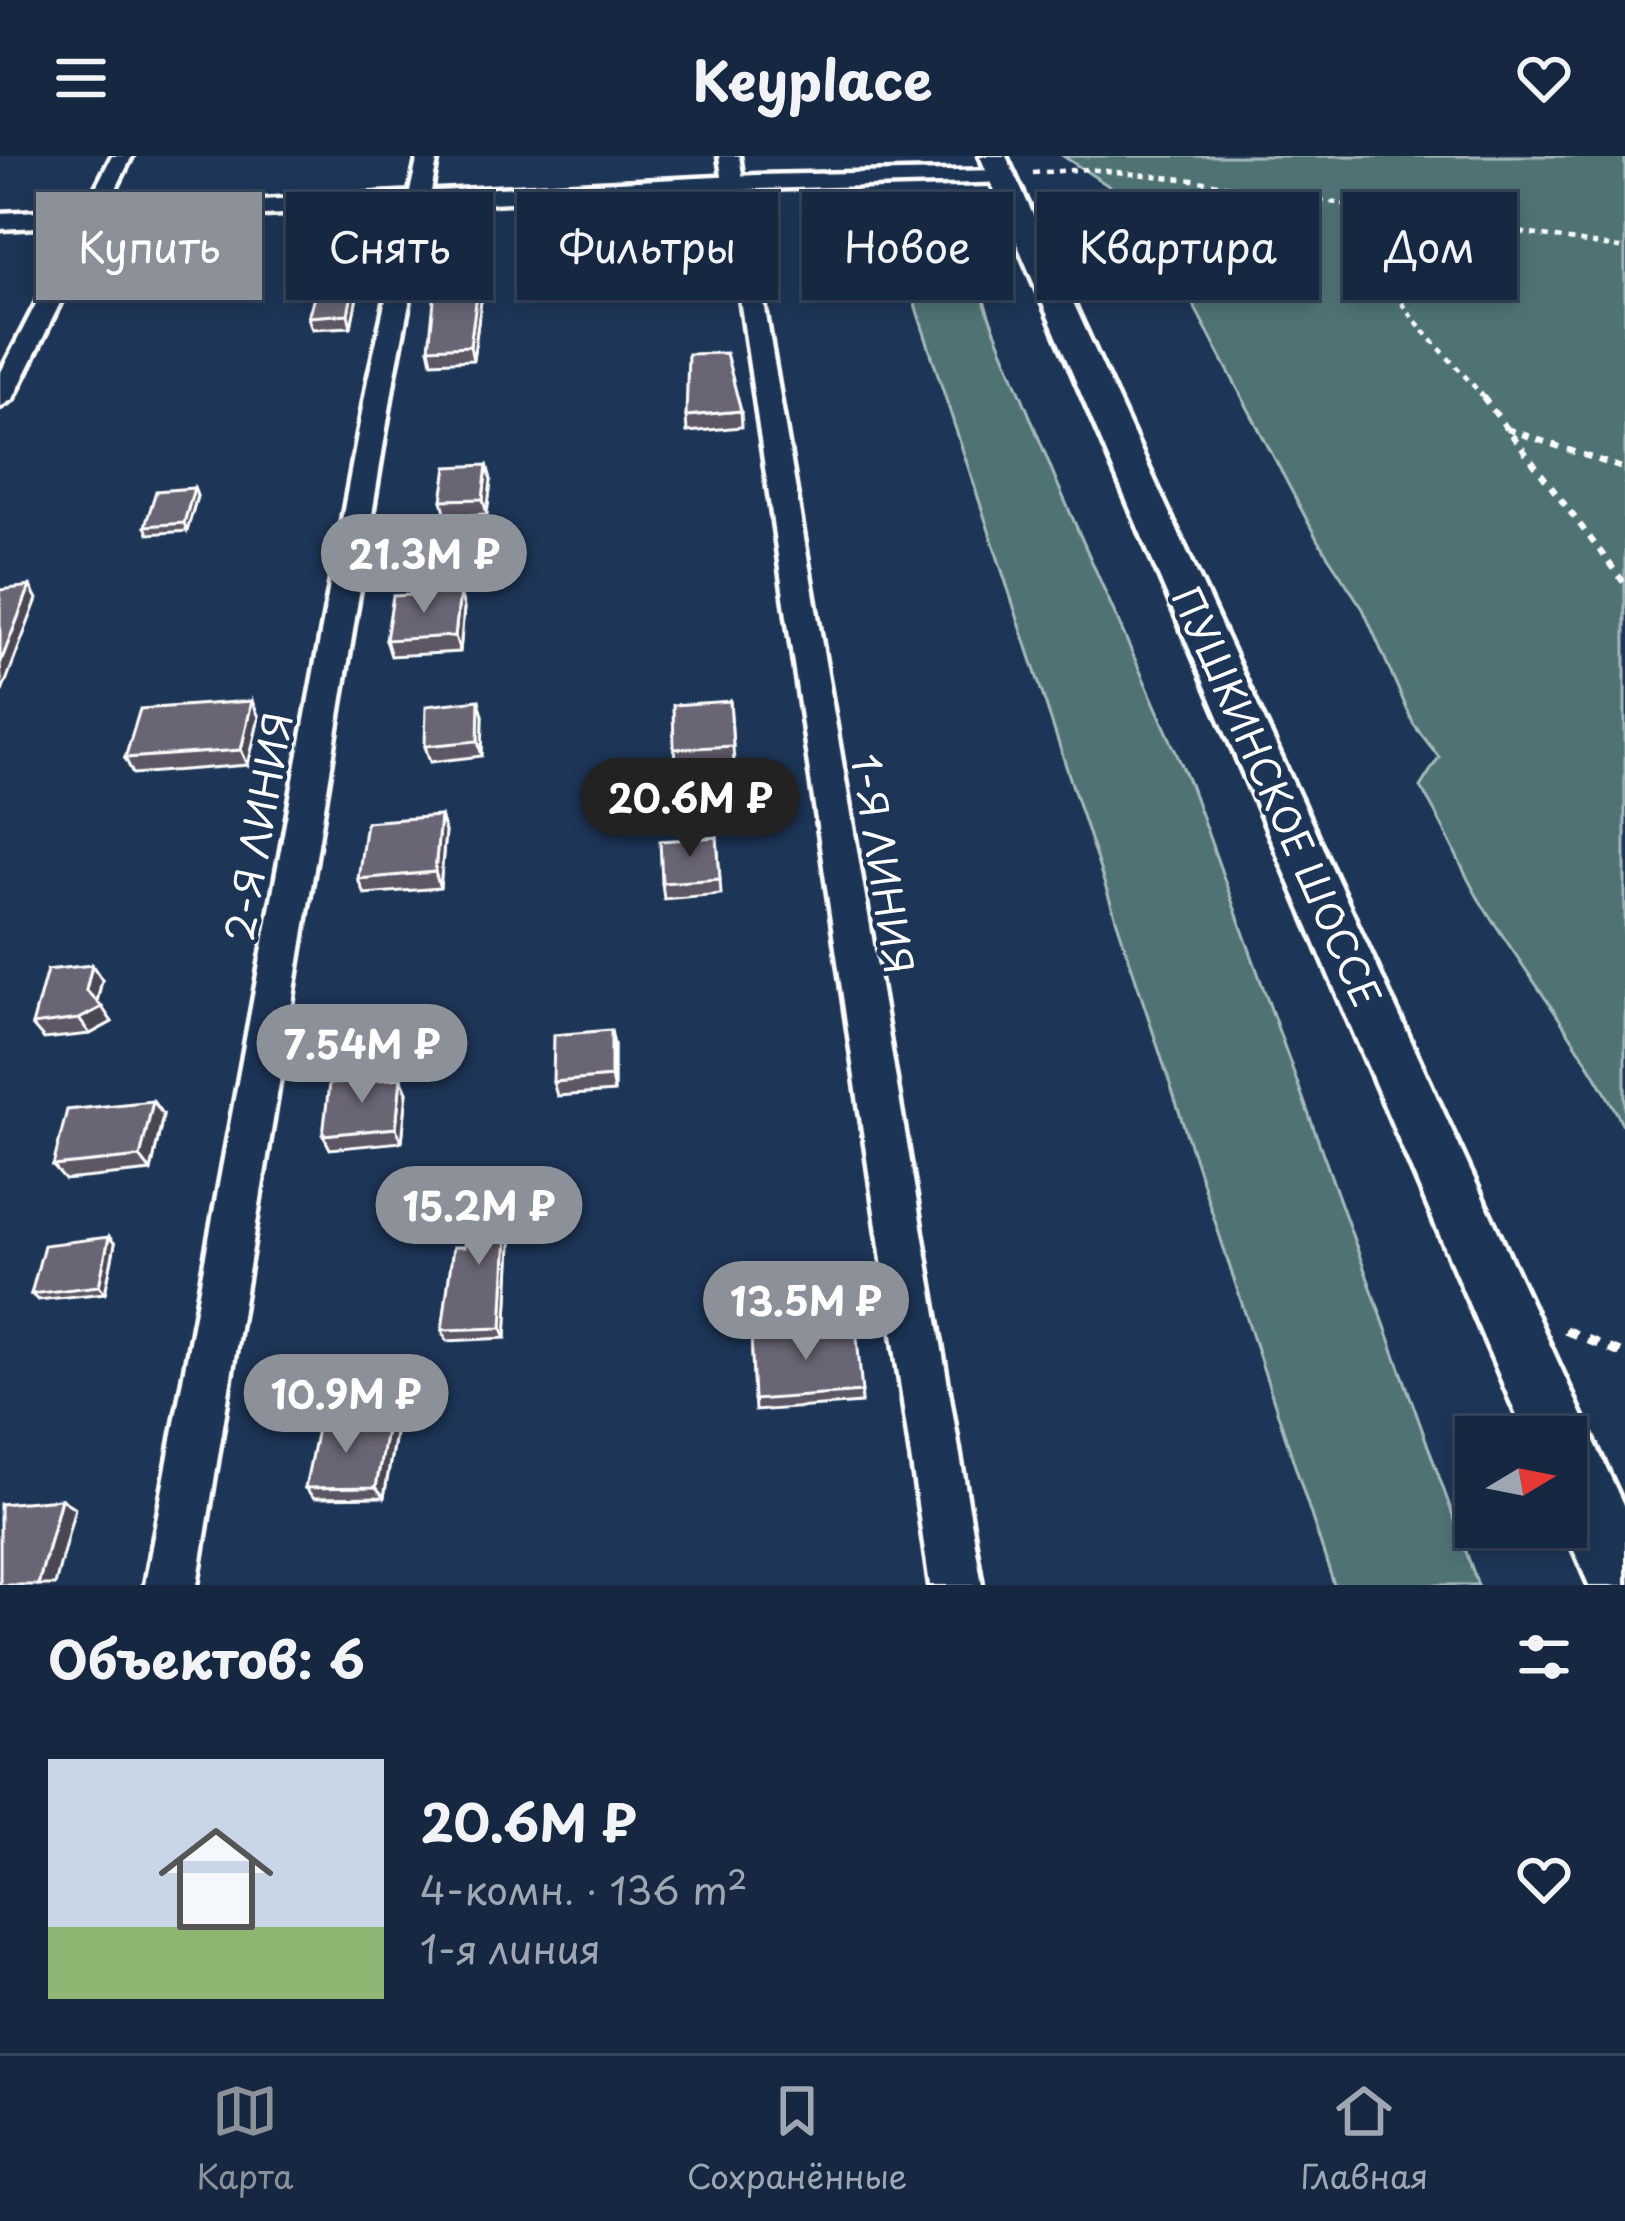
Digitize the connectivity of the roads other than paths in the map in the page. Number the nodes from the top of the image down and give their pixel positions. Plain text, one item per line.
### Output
1 (122, 156) edge
2 (428, 156) edge
3 (998, 166) edge
4 (732, 170) edge
5 (104, 192) edge
6 (422, 192) edge
7 (493, 194) edge
8 (36, 218) edge
9 (0, 220) edge
10 (50, 300) edge
11 (399, 300) edge
12 (0, 399) edge
13 (1550, 1416) edge
14 (1587, 1501) edge
15 (171, 1585) edge
16 (956, 1585) edge
17 (1624, 1585) edge

1 - 5 street
2 - 6 street, 2-Я ЛИНИЯ
3 - 4 street
3 - 13 main road, ПУШКИНСКОЕ ШОССЕ
4 - 7 street
4 - 16 street, 1-Я ЛИНИЯ
8 - 9 street
10 - 12 street
11 - 15 street, 2-Я ЛИНИЯ
14 - 17 main road

